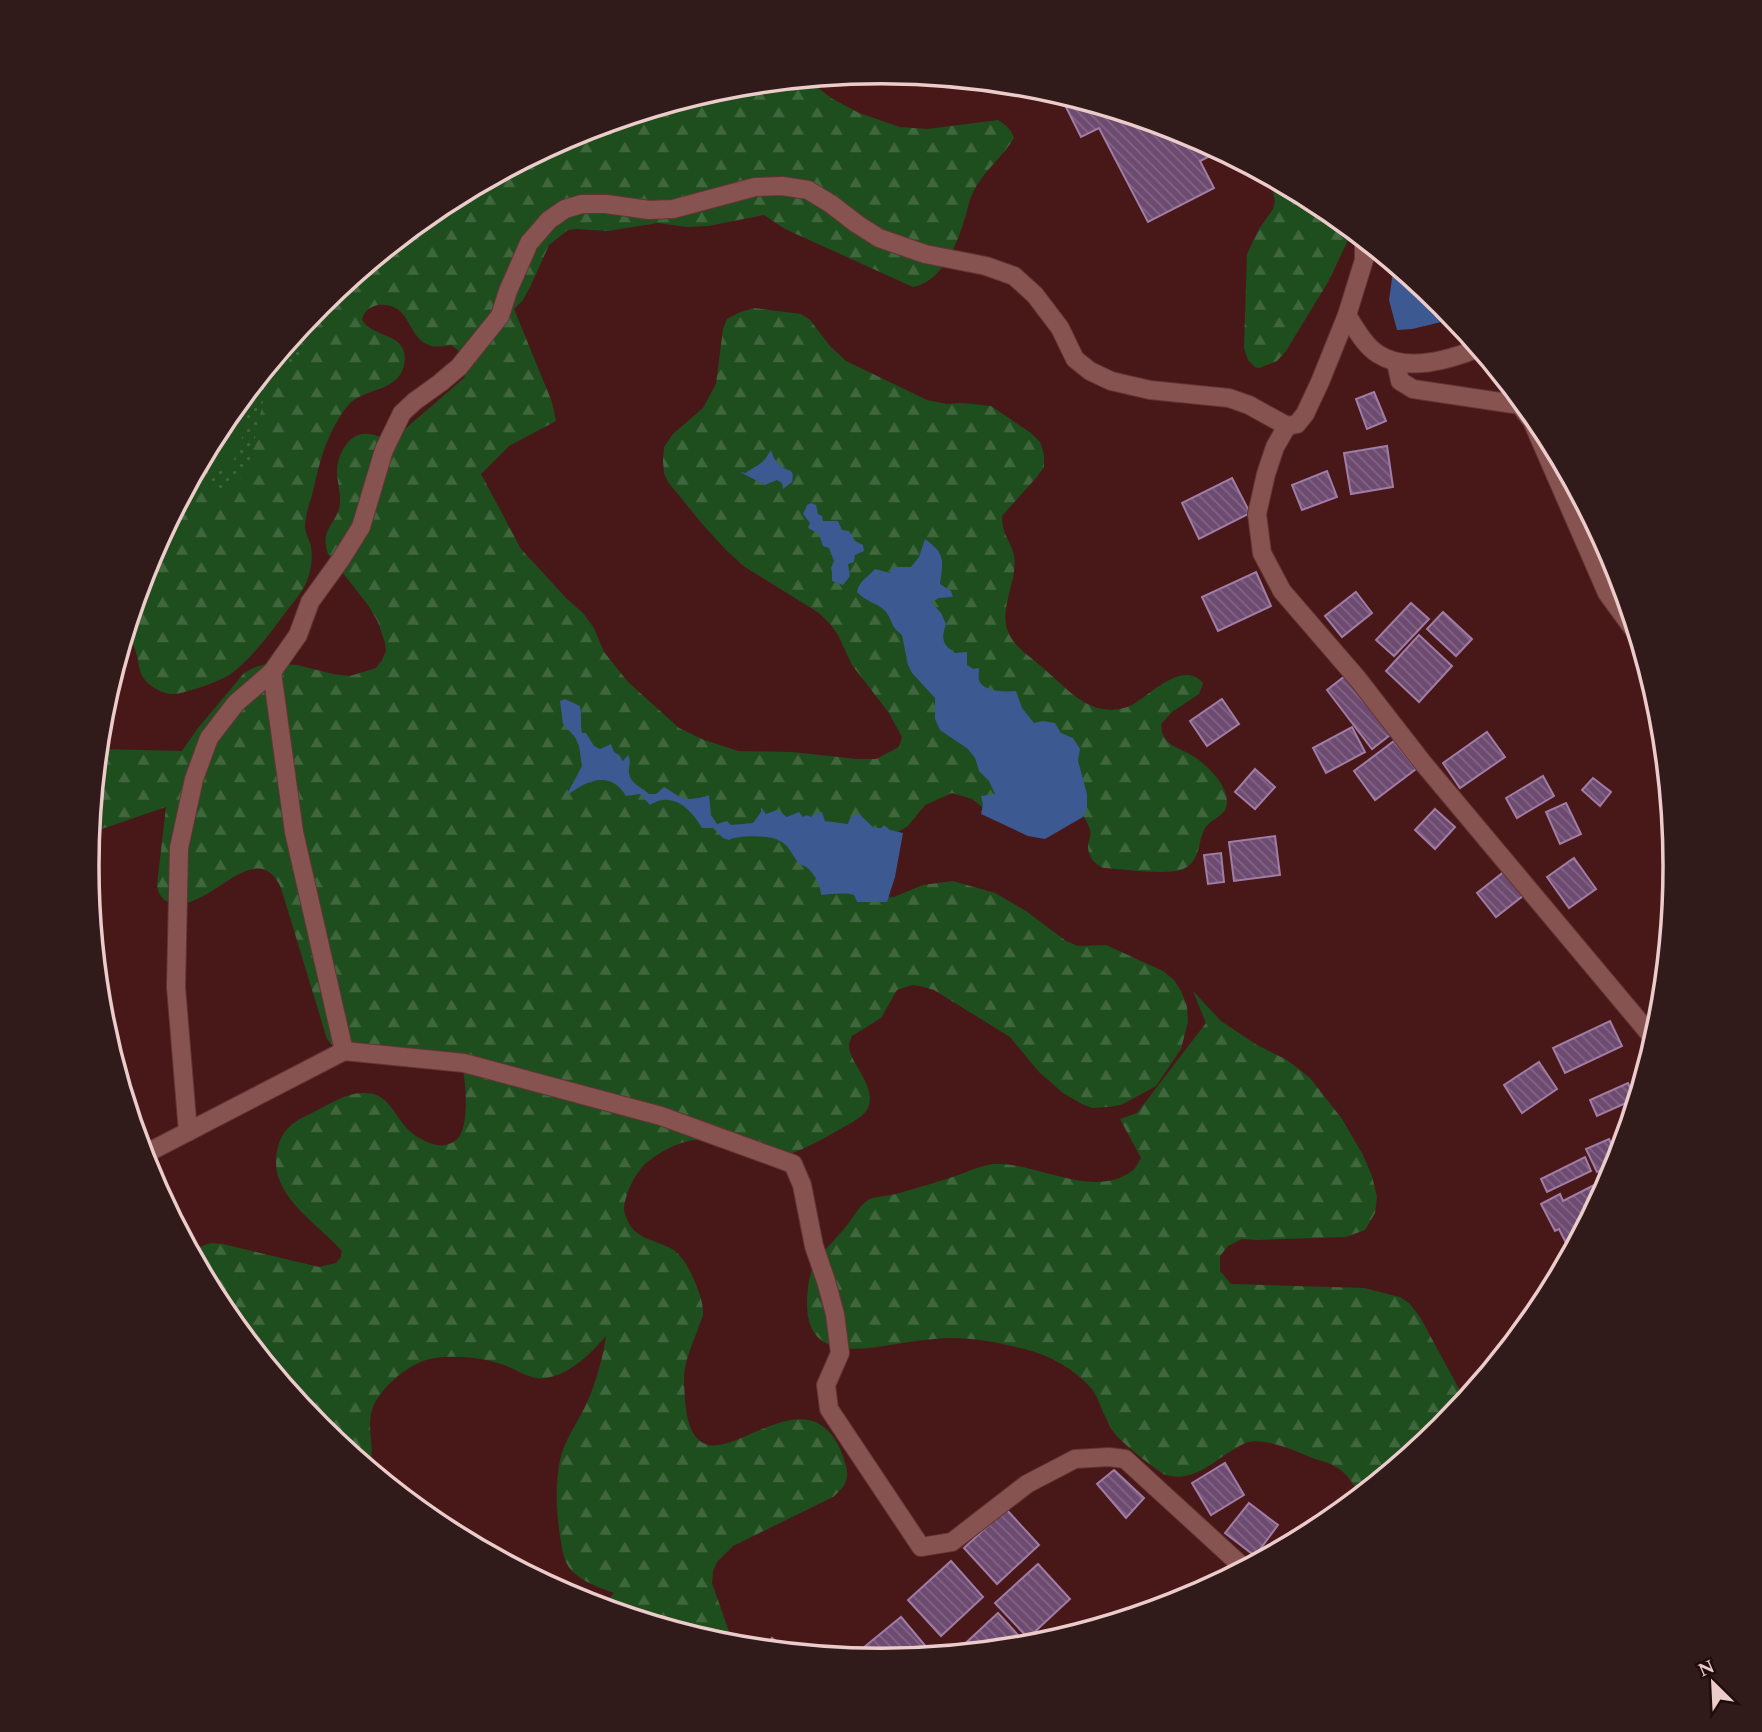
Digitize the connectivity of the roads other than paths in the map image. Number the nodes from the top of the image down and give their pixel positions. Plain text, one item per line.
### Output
1 (1364, 252) edge
2 (1347, 315) junction
3 (1470, 352) edge
4 (1396, 362) junction
5 (1511, 404) edge
6 (1287, 426) junction
7 (1550, 462) edge
8 (1619, 609) edge
9 (272, 672) junction
10 (1646, 1029) edge
11 (344, 1051) junction
12 (188, 1132) junction
13 (153, 1150) edge
14 (1237, 1562) edge

1 - 2 street
2 - 4 street
2 - 6 street
3 - 4 street
4 - 5 street
6 - 9 street
6 - 10 street
7 - 8 street
9 - 11 street
9 - 12 street
11 - 12 street
11 - 14 street
12 - 13 street

